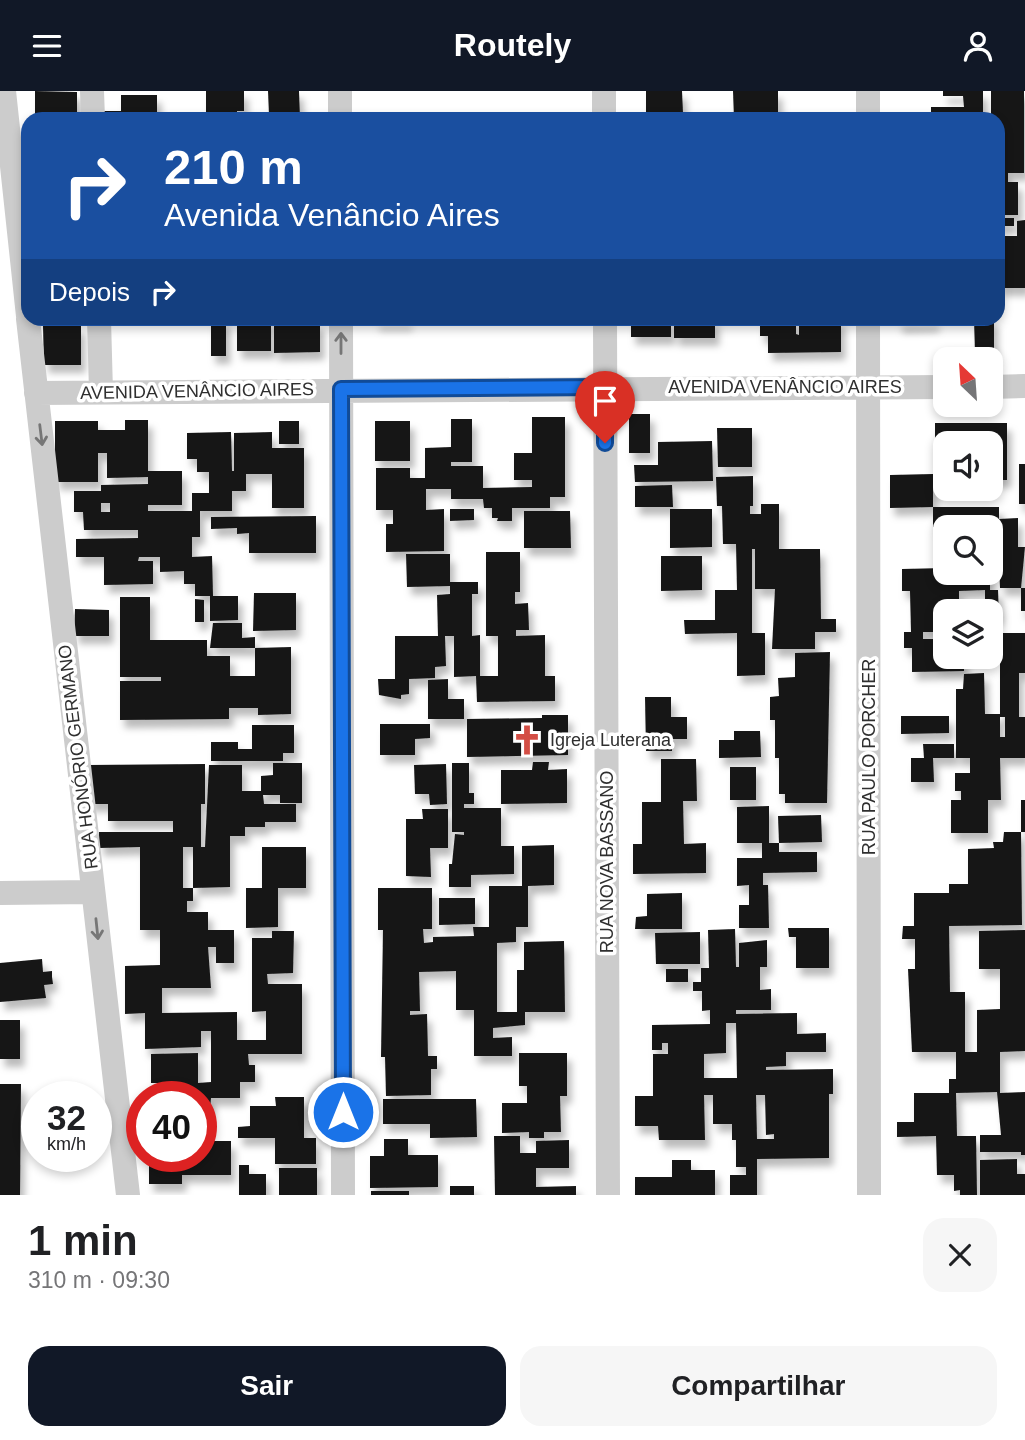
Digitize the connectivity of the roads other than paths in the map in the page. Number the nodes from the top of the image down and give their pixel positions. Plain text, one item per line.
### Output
1 (4, 91) edge
2 (92, 91) edge
3 (340, 91) edge
4 (604, 91) edge
5 (868, 91) edge
6 (93, 112) edge
7 (340, 112) edge
8 (604, 112) edge
9 (868, 112) edge
10 (21, 251) edge
11 (29, 326) edge
12 (99, 326) edge
13 (341, 326) edge
14 (605, 326) edge
15 (868, 326) edge
16 (605, 387) junction
17 (868, 387) junction
18 (933, 387) edge
19 (1003, 387) edge
20 (1025, 387) edge
21 (341, 389) junction
22 (101, 392) junction
23 (36, 393) junction
24 (93, 892) junction
25 (0, 893) edge
26 (128, 1195) edge
27 (343, 1195) edge
28 (608, 1195) edge
29 (869, 1195) edge

1 - 10 street, RUA HONÓRIO GERMANO
2 - 6 street
3 - 7 street
4 - 8 street
5 - 9 street
11 - 23 street, RUA HONÓRIO GERMANO
12 - 22 street
21 -> 13 street
14 - 16 street, RUA NOVA BASSANO
15 - 17 street, RUA PAULO PORCHER
16 - 17 street, AVENIDA VENÂNCIO AIRES
16 - 21 street, AVENIDA VENÂNCIO AIRES
16 - 28 street, RUA NOVA BASSANO
17 - 18 street, AVENIDA VENÂNCIO AIRES
17 - 29 street, RUA PAULO PORCHER
19 - 20 street
21 - 22 street, AVENIDA VENÂNCIO AIRES
21 - 27 street
22 - 23 street, AVENIDA VENÂNCIO AIRES
23 -> 24 street, RUA HONÓRIO GERMANO
24 - 25 street
24 -> 26 street, RUA HONÓRIO GERMANO

